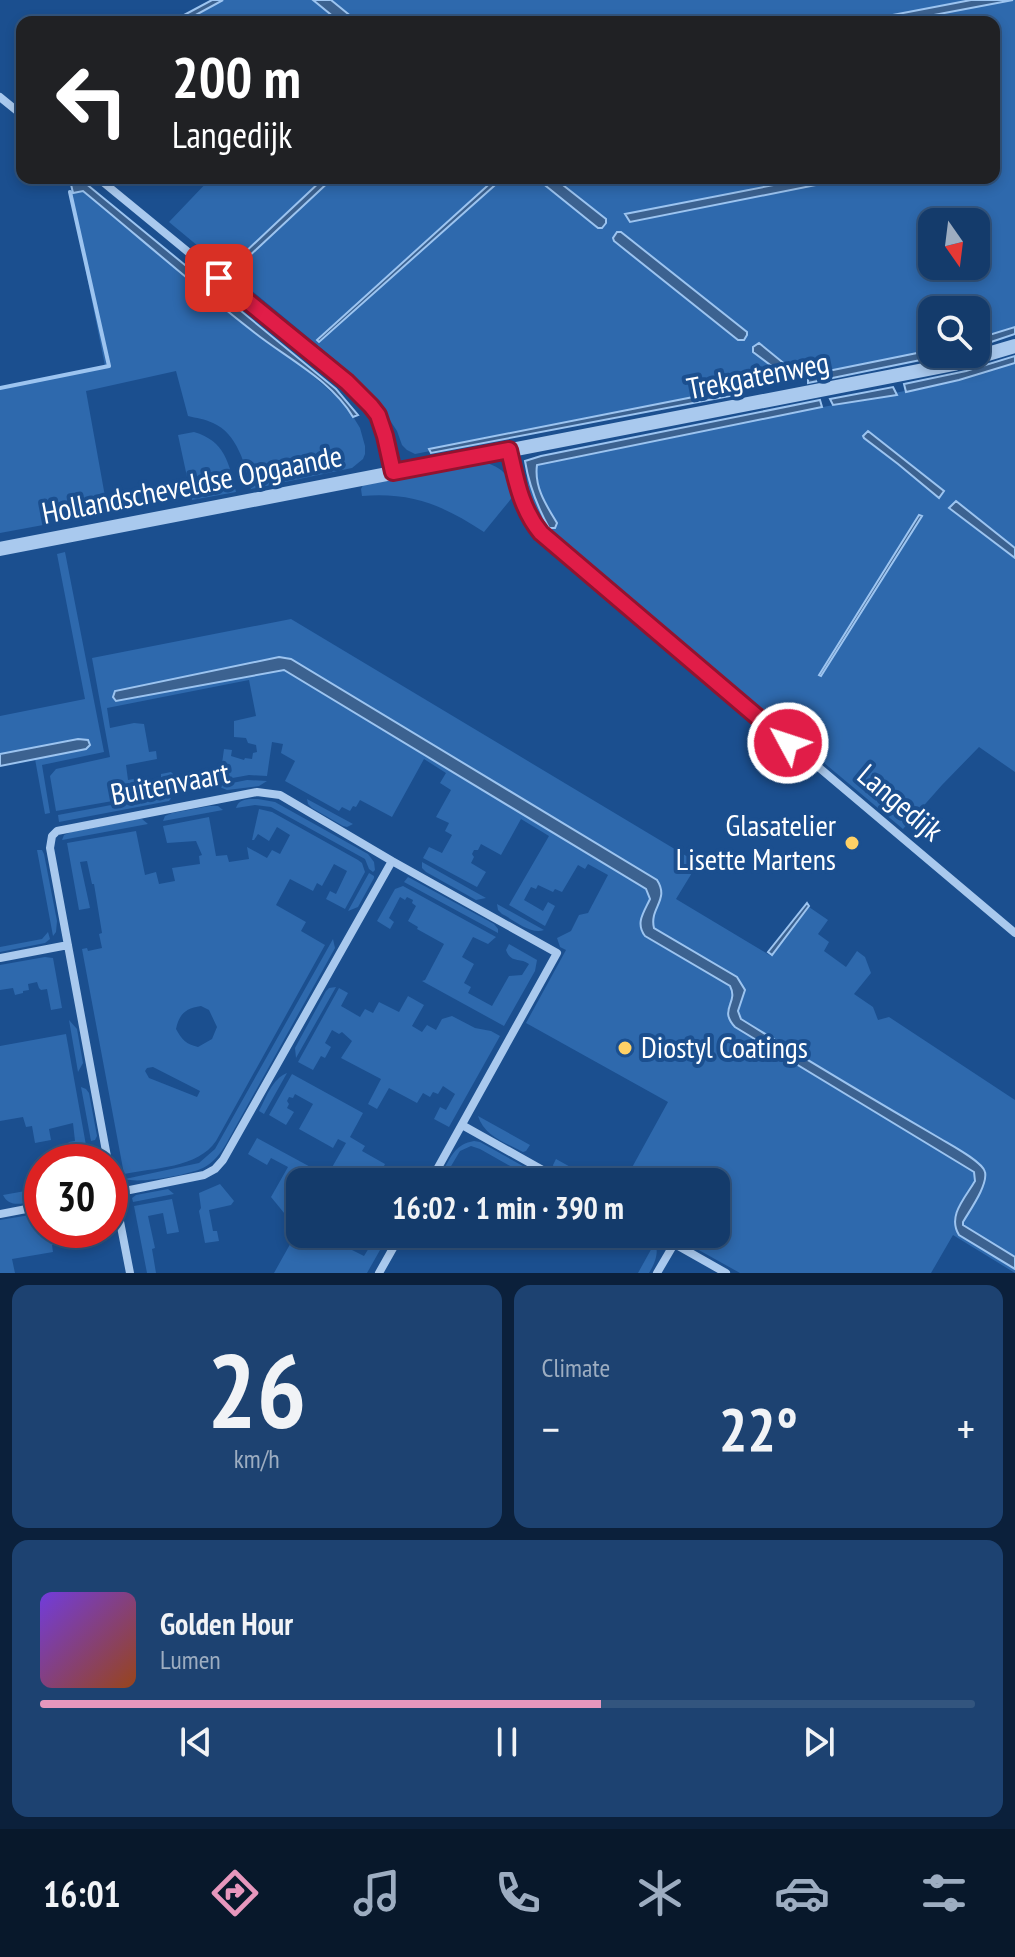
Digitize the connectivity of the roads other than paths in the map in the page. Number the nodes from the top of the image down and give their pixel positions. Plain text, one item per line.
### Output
1 (0, 97) edge
2 (16, 110) edge
3 (105, 184) edge
4 (1015, 346) edge
5 (509, 450) junction
6 (393, 472) junction
7 (0, 549) edge
8 (392, 861) junction
9 (1015, 933) edge
10 (68, 945) junction
11 (0, 958) edge
12 (462, 1125) junction
13 (105, 1144) edge
14 (438, 1168) edge
15 (539, 1168) edge
16 (128, 1191) edge
17 (24, 1209) edge
18 (0, 1214) edge
19 (124, 1248) edge
20 (393, 1248) edge
21 (672, 1248) edge
22 (681, 1248) edge
23 (130, 1273) edge
24 (379, 1273) edge
25 (657, 1273) edge
26 (726, 1273) edge

1 - 2 street
3 - 6 street
4 - 5 street, Trekgatenweg
5 - 6 street
5 - 9 street, Langedijk
6 - 7 street, Hollandscheveldse Opgaande
8 - 10 street, Buitenvaart
8 - 12 street, Buitenvaart
8 - 16 street
10 - 11 street
10 - 13 street, Buitenvaart
12 - 14 street, Buitenvaart
12 - 15 street
17 - 18 street
19 - 23 street
20 - 24 street
21 - 25 street
22 - 26 street

